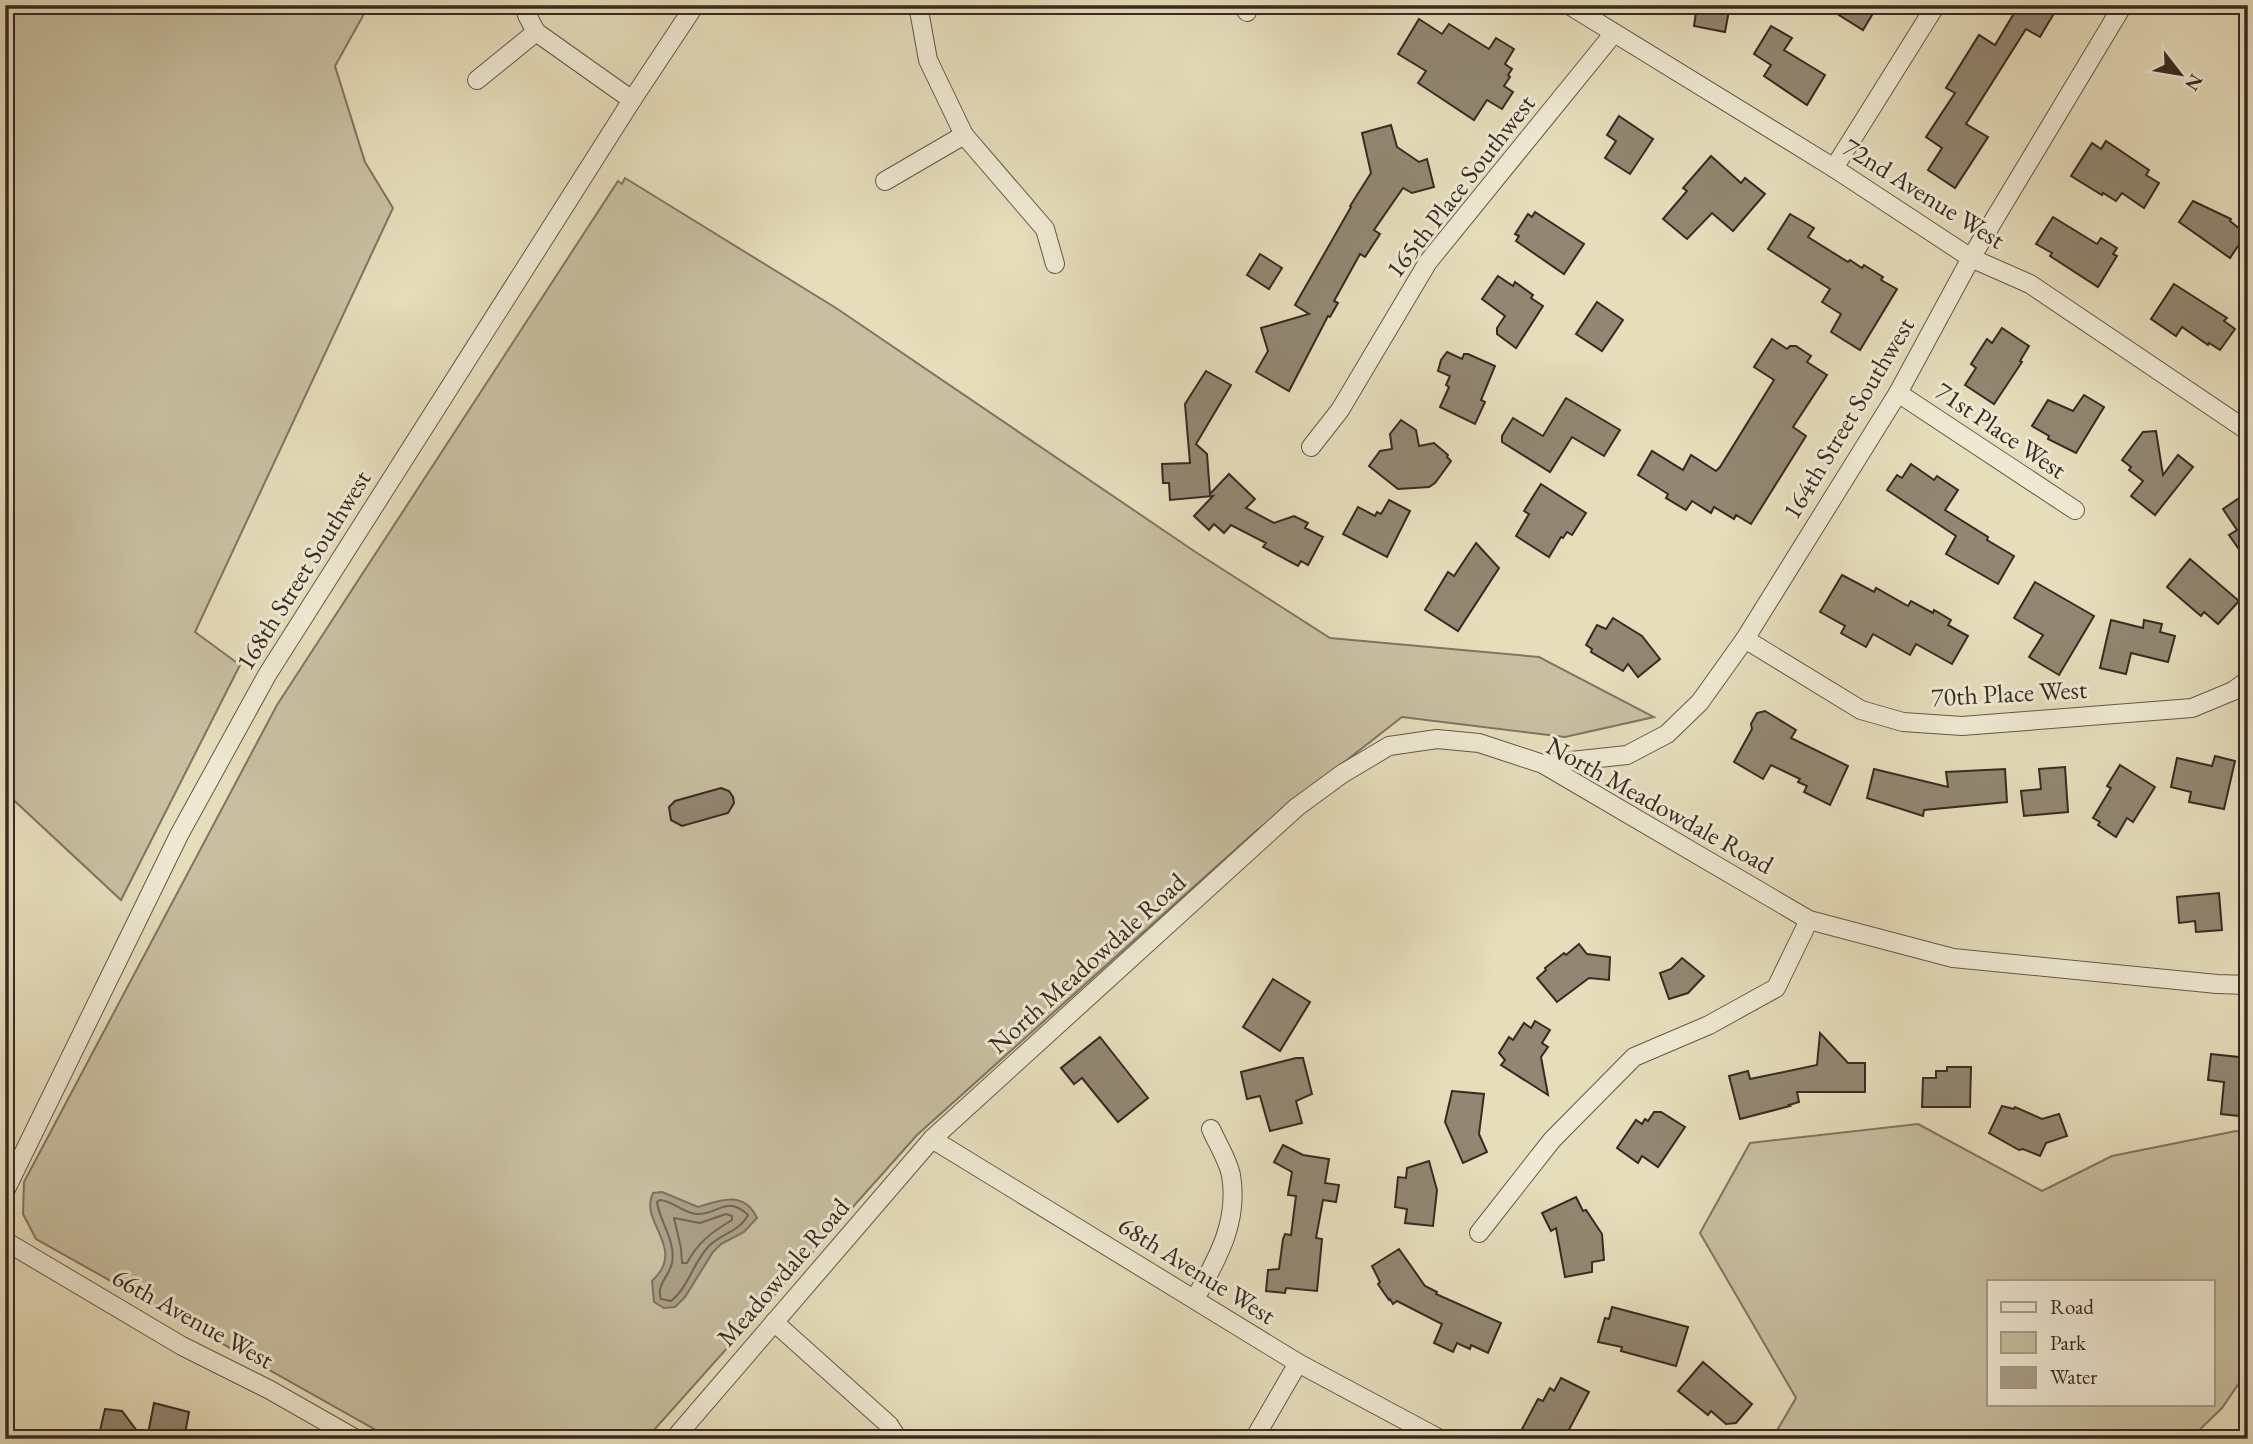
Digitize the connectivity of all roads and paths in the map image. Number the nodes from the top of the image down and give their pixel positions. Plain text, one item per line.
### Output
1 (525, 5) edge
2 (695, 5) edge
3 (918, 5) edge
4 (1569, 5) edge
5 (1936, 5) edge
6 (2123, 5) edge
7 (536, 32) junction
8 (1614, 33) junction
9 (477, 80) dead end
10 (632, 100) junction
11 (964, 135) junction
12 (1834, 169) junction
13 (885, 181) dead end
14 (1971, 258) junction
15 (1055, 264) dead end
16 (1898, 393) junction
17 (2248, 431) edge
18 (1311, 447) dead end
19 (2075, 510) dead end
20 (1745, 639) junction
21 (2248, 680) edge
22 (1543, 764) junction
23 (1809, 920) junction
24 (2248, 985) edge
25 (1211, 1129) dead end
26 (932, 1139) junction
27 (5, 1192) edge
28 (1479, 1233) dead end
29 (5, 1241) edge
30 (1195, 1299) junction
31 (774, 1322) junction
32 (1298, 1363) junction
33 (356, 1439) edge
34 (674, 1439) edge
35 (898, 1439) edge
36 (1254, 1439) edge
37 (1440, 1439) edge

1 - 7 street
2 - 10 street, 168th Street Southwest
3 - 11 street
4 - 8 street, 72nd Avenue West
5 - 12 street
6 - 14 street, 164th Street Southwest
7 - 9 street
7 - 10 street
8 - 12 street, 72nd Avenue West
8 - 18 street, 165th Place Southwest
10 - 27 street, 168th Street Southwest
11 - 13 street
11 - 15 street
12 - 14 street, 72nd Avenue West
14 - 16 street, 164th Street Southwest
14 - 17 street, 72nd Avenue West
16 - 19 street, 71st Place West
16 - 20 street, 164th Street Southwest
20 - 21 street, 70th Place West
20 - 22 street, 164th Street Southwest
22 - 23 street, North Meadowdale Road
22 - 26 street, North Meadowdale Road
23 - 24 street, North Meadowdale Road
23 - 28 street
25 - 30 street
26 - 30 street, 68th Avenue West
26 - 31 street, Meadowdale Road
29 - 33 street, 66th Avenue West
30 - 32 street, 68th Avenue West
31 - 34 street, Meadowdale Road
31 - 35 street
32 - 36 street
32 - 37 street, 68th Avenue West

